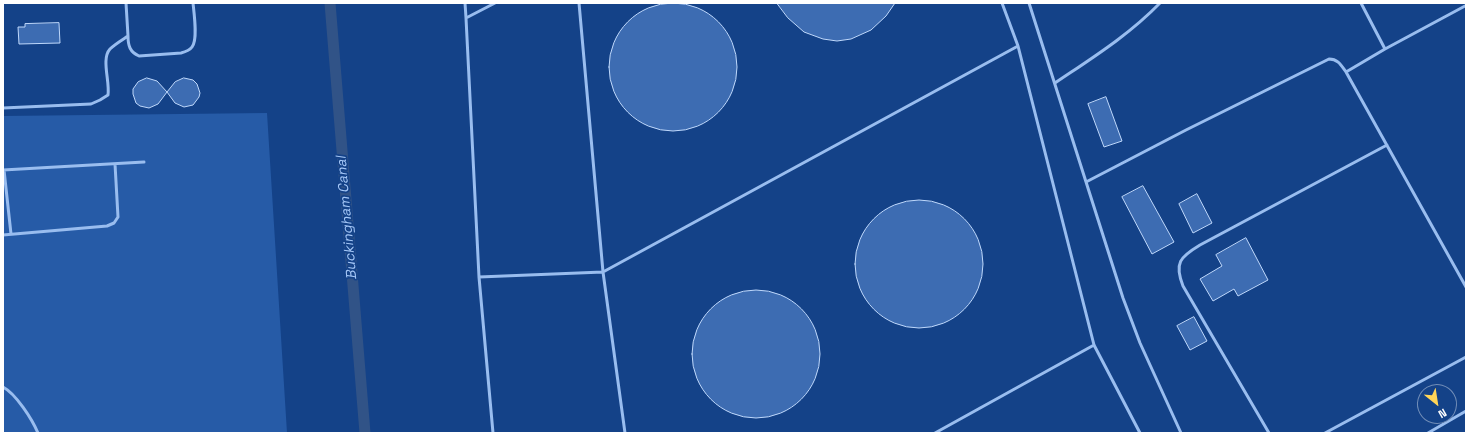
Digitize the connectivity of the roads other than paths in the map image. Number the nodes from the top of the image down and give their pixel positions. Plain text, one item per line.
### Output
1 (126, 3) edge
2 (193, 3) edge
3 (465, 3) edge
4 (495, 3) edge
5 (578, 3) edge
6 (1002, 3) edge
7 (1029, 3) edge
8 (1160, 3) edge
9 (1361, 3) edge
10 (1465, 6) dead end
11 (466, 18) junction
12 (128, 36) junction
13 (1018, 46) junction
14 (1385, 49) junction
15 (1346, 72) junction
16 (1055, 83) junction
17 (3, 108) edge
18 (1387, 145) junction
19 (144, 162) dead end
20 (115, 164) junction
21 (4, 170) edge
22 (1086, 182) junction
23 (10, 234) junction
24 (3, 235) edge
25 (603, 272) junction
26 (479, 277) junction
27 (1466, 287) edge
28 (1094, 345) junction
29 (1466, 357) edge
30 (3, 387) edge
31 (1466, 412) edge
32 (38, 433) edge
33 (493, 433) edge
34 (625, 433) edge
35 (935, 433) edge
36 (1140, 433) edge
37 (1181, 433) edge
38 (1268, 433) edge
39 (1325, 433) edge
40 (1428, 433) edge

1 - 12 lane
2 - 12 lane
3 - 11 lane
4 - 11 lane
5 - 25 lane
6 - 13 lane
7 - 16 lane
8 - 16 lane
9 - 14 lane
10 - 14 lane
11 - 26 lane
12 - 17 lane
13 - 25 lane
13 - 28 lane
14 - 15 lane
15 - 18 lane
15 - 22 lane
16 - 22 lane
18 - 27 lane
18 - 38 lane
19 - 20 lane
20 - 21 lane
20 - 23 lane
21 - 23 lane
22 - 37 lane
23 - 24 lane
25 - 26 lane
25 - 34 lane
26 - 33 lane
28 - 35 lane
28 - 36 lane
29 - 39 lane
30 - 32 lane
31 - 40 lane

